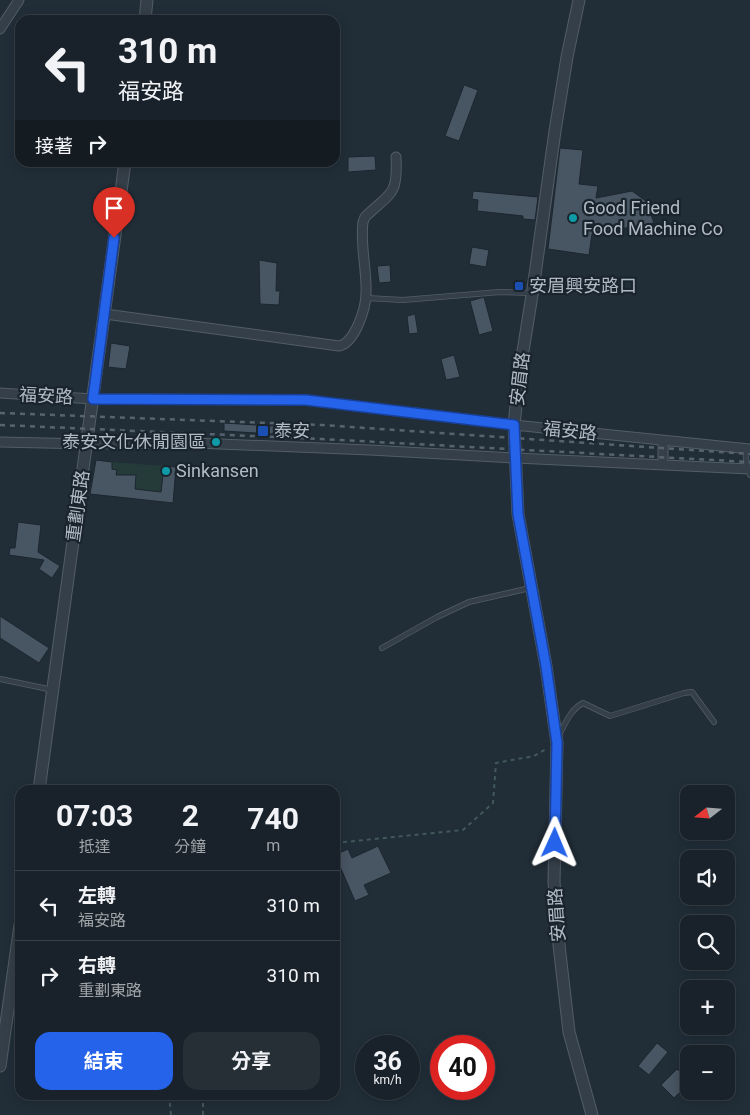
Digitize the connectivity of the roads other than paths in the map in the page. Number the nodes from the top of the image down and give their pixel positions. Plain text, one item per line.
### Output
1 (19, 0) edge
2 (148, 0) edge
3 (578, 0) edge
4 (146, 15) edge
5 (0, 29) edge
6 (396, 157) dead end
7 (124, 167) edge
8 (532, 293) junction
9 (366, 298) junction
10 (104, 314) junction
11 (0, 393) edge
12 (93, 399) junction
13 (514, 425) junction
14 (663, 441) junction
15 (0, 442) edge
16 (87, 444) junction
17 (748, 449) edge
18 (516, 458) junction
19 (663, 464) junction
20 (749, 471) edge
21 (531, 588) junction
22 (382, 648) dead end
23 (0, 679) edge
24 (53, 690) junction
25 (714, 722) dead end
26 (557, 742) junction
27 (40, 785) edge
28 (15, 960) edge
29 (0, 1066) edge
30 (592, 1115) edge

1 - 5 street
2 - 4 street
3 - 8 street, 安眉路
6 - 9 street
7 - 10 street, 重劃東路
8 - 9 lane
8 - 13 street, 安眉路
9 - 10 street
10 - 12 street, 重劃東路
11 - 12 street, 福安路
12 - 13 street, 福安路
12 - 16 street, 重劃東路
13 - 14 street, 福安路
13 - 18 street, 安眉路
14 - 17 street, 福安路
14 - 19 street
15 - 16 street, 福安路
16 - 18 street, 福安路
16 - 24 street, 重劃東路
17 - 20 lane
18 - 19 street, 福安路
18 - 21 street, 安眉路
19 - 20 street, 福安路
21 - 22 lane
21 - 26 street, 安眉路
23 - 24 lane
24 - 27 street, 重劃東路
25 - 26 lane
26 - 30 street, 安眉路
28 - 29 street

